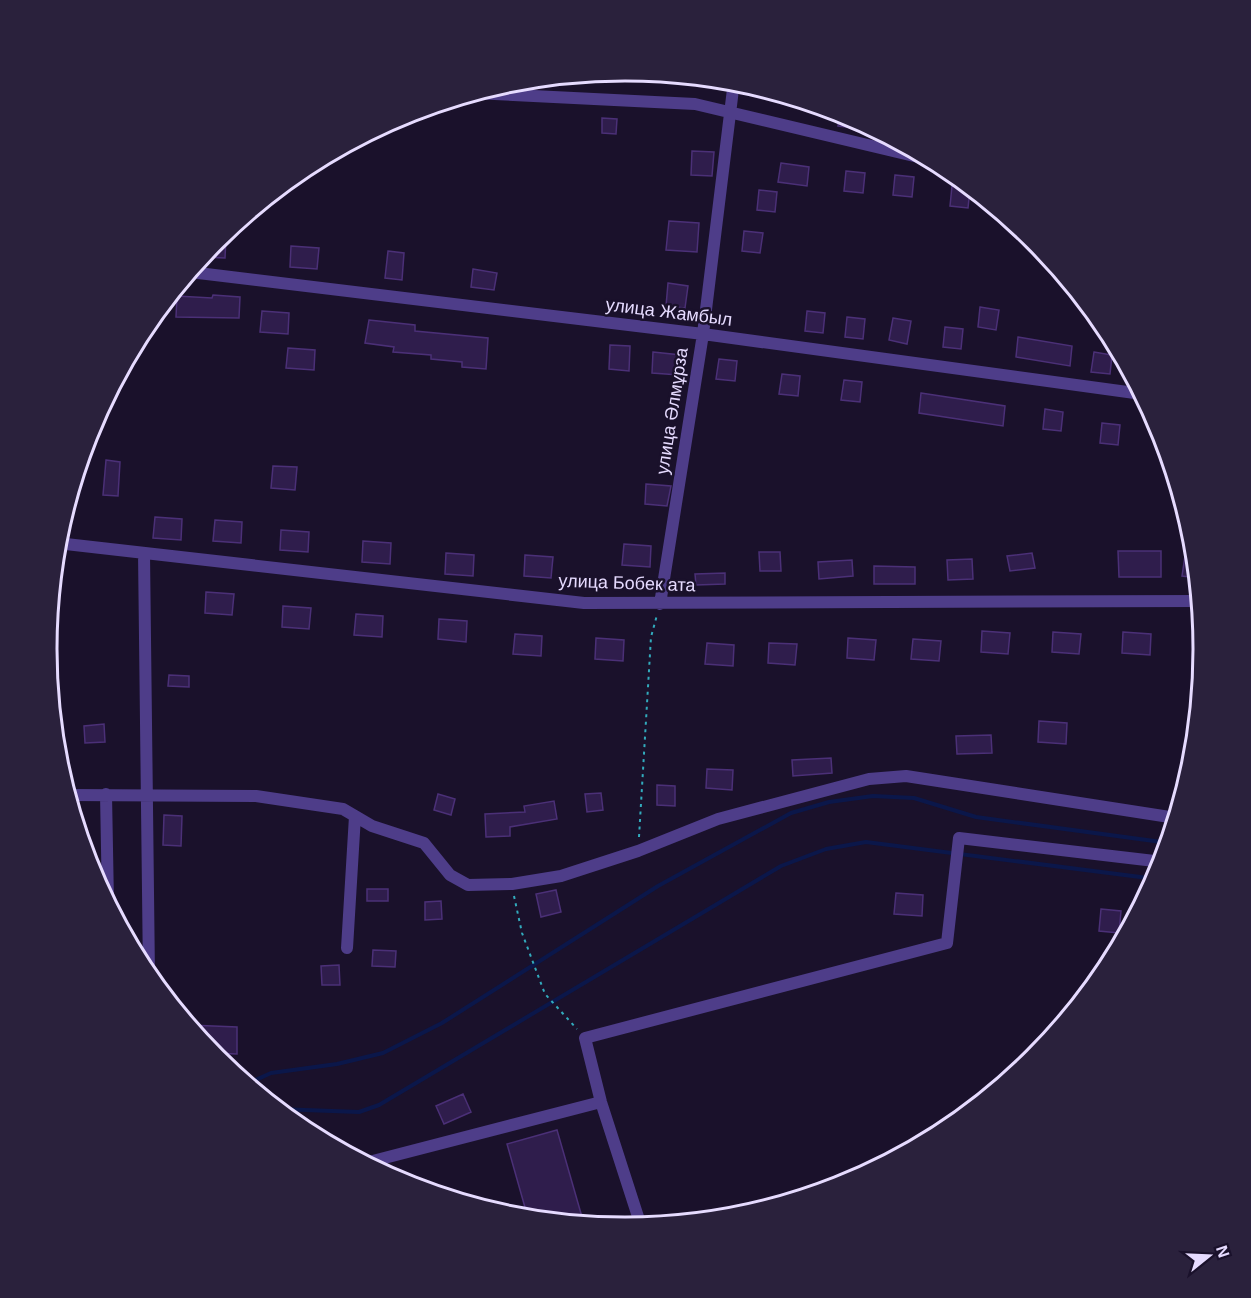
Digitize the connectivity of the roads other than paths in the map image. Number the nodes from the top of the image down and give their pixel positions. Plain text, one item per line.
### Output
1 (733, 90) edge
2 (501, 94) edge
3 (730, 113) junction
4 (904, 154) edge
5 (199, 273) edge
6 (703, 334) junction
7 (1132, 393) edge
8 (67, 544) edge
9 (144, 553) junction
10 (1192, 601) edge
11 (660, 604) junction
12 (106, 794) junction
13 (76, 795) edge
14 (145, 795) junction
15 (355, 816) junction
16 (1169, 817) edge
17 (1153, 861) edge
18 (108, 883) edge
19 (347, 948) dead end
20 (149, 958) edge
21 (601, 1102) junction
22 (376, 1160) edge
23 (638, 1217) edge

1 - 3 street, улица Әлмұрза
2 - 3 street
3 - 4 street
3 - 6 street, улица Әлмұрза
5 - 6 street, улица Жамбыл
6 - 7 street, улица Жамбыл
6 - 11 street, улица Әлмұрза
8 - 9 street, улица Бобек ата
9 - 11 street, улица Бобек ата
9 - 14 street
10 - 11 street, улица Бобек ата
12 - 13 street
12 - 14 street
12 - 18 street
14 - 15 street
14 - 20 street
15 - 16 street
15 - 19 street
17 - 21 street
21 - 22 street
21 - 23 street

